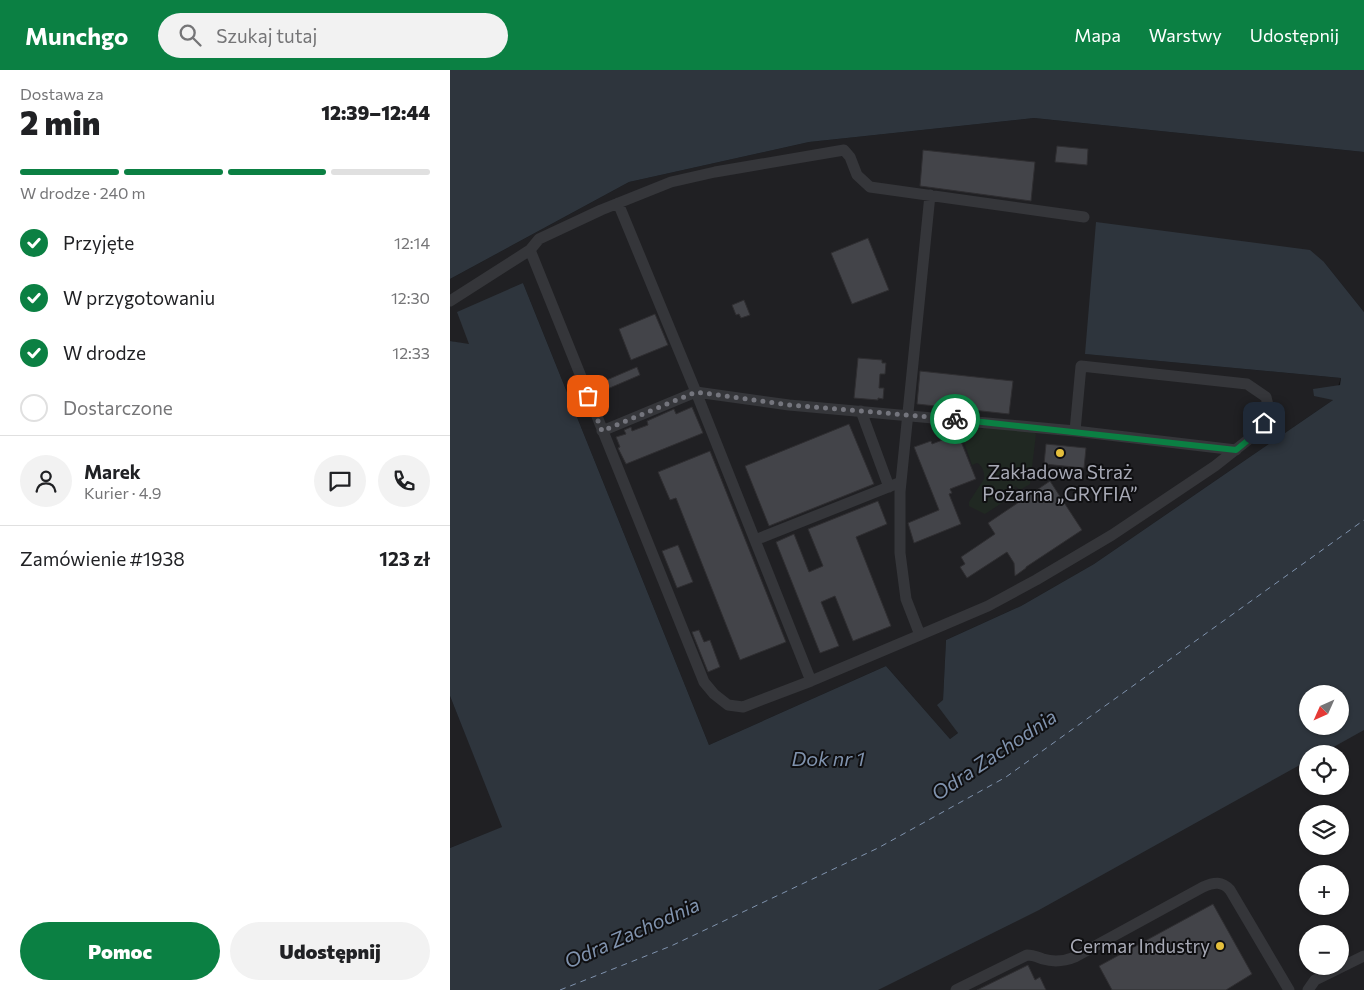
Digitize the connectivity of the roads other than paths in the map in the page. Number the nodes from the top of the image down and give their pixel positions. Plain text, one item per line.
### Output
1 (930, 195) junction
2 (618, 203) junction
3 (1084, 216) dead end
4 (530, 250) junction
5 (450, 300) edge
6 (696, 392) junction
7 (861, 411) junction
8 (908, 414) junction
9 (602, 431) junction
10 (1075, 431) junction
11 (1236, 450) junction
12 (901, 482) junction
13 (889, 487) junction
14 (755, 540) junction
15 (920, 635) junction
16 (811, 682) junction
17 (1364, 956) edge
18 (956, 990) edge
19 (1289, 990) edge
20 (1308, 990) edge

1 - 2 lane
1 - 3 lane
1 - 8 lane
2 - 4 lane
2 - 6 lane
4 - 5 lane
4 - 9 lane
6 - 7 lane
6 - 9 lane
6 - 14 lane
7 - 8 lane
7 - 13 lane
8 - 10 lane
8 - 12 lane
9 - 16 lane
10 - 11 lane
10 - 11 lane
11 - 15 lane
12 - 13 lane
12 - 15 lane
13 - 14 lane
14 - 16 lane
15 - 16 lane
17 - 20 lane
18 - 19 lane

